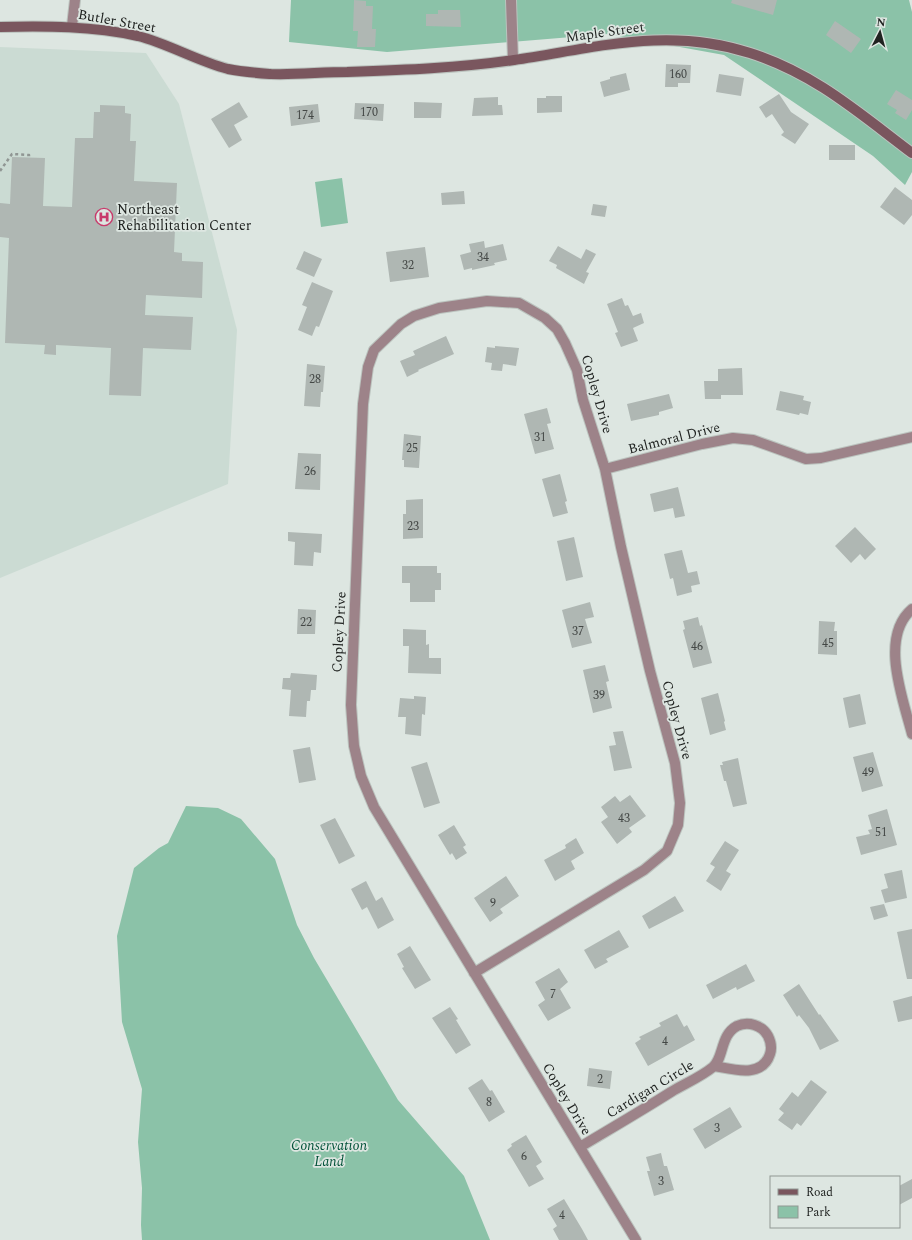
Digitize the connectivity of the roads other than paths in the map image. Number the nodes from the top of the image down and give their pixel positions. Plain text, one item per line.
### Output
1 (76, 0) edge
2 (511, 0) edge
3 (72, 26) junction
4 (0, 27) edge
5 (513, 60) junction
6 (272, 74) joint
7 (912, 153) edge
8 (912, 437) edge
9 (605, 469) junction
10 (912, 609) edge
11 (912, 734) edge
12 (474, 973) junction
13 (714, 1066) junction
14 (580, 1147) junction
15 (636, 1240) edge

1 - 3 street
2 - 5 street
3 - 4 street, Butler Street
3 - 6 street, Butler Street
5 - 6 street, Maple Street
5 - 7 street, Maple Street
8 - 9 street, Balmoral Drive
9 - 12 street, Copley Drive
9 - 12 street, Copley Drive
10 - 11 street
12 - 14 street, Copley Drive
13 - 13 street, Cardigan Circle
13 - 14 street, Cardigan Circle
14 - 15 street, Copley Drive

